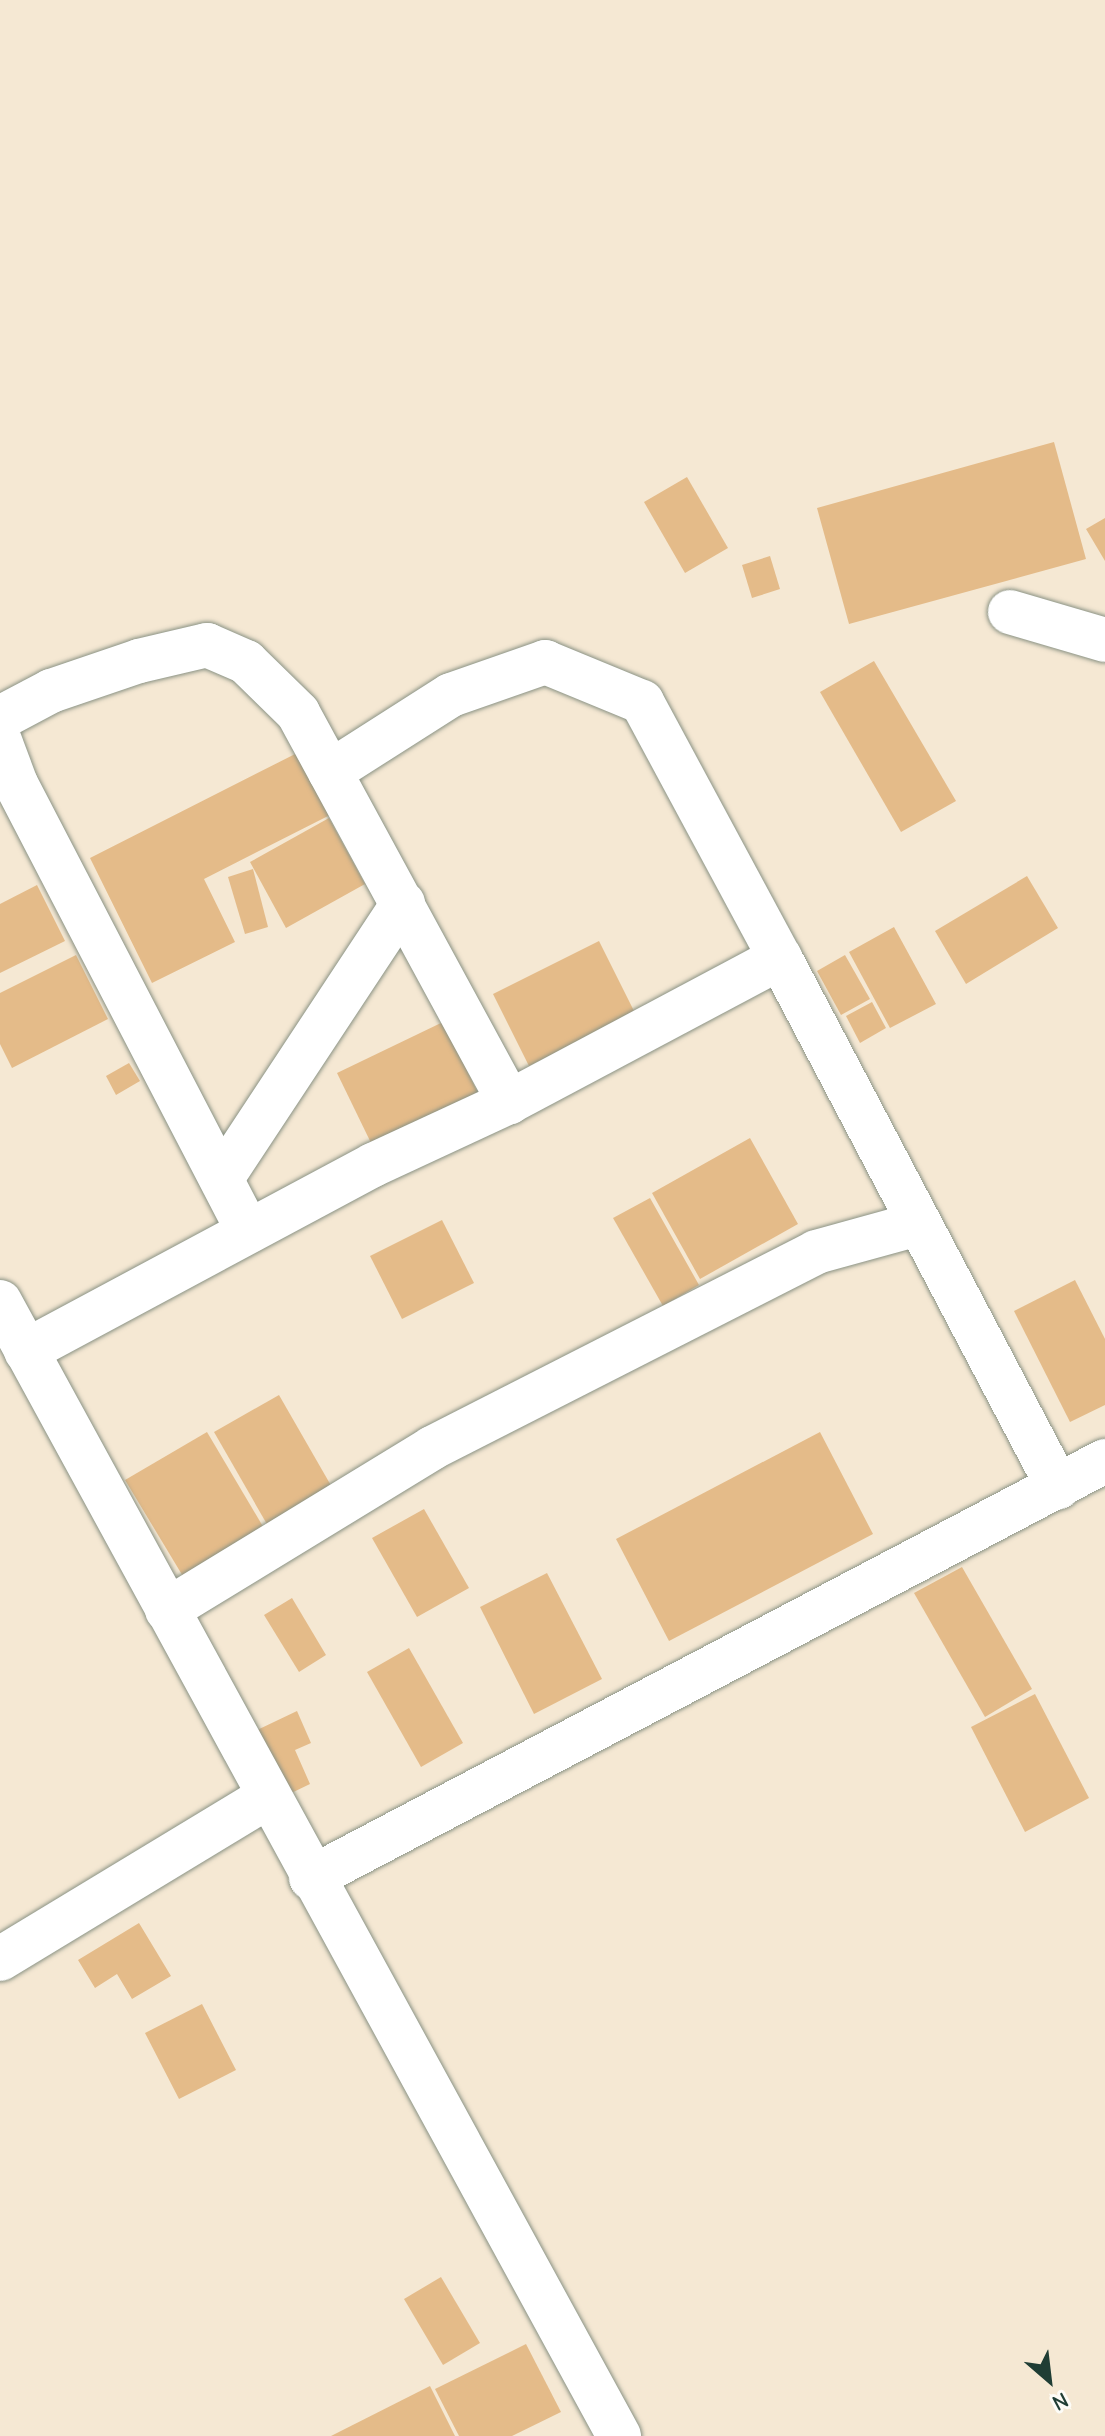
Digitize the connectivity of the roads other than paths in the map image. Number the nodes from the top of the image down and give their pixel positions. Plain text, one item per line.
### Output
1 (1010, 612) dead end
2 (1105, 640) edge
3 (0, 718) edge
4 (0, 741) edge
5 (330, 772) junction
6 (403, 903) junction
7 (780, 958) junction
8 (509, 1102) junction
9 (222, 1178) junction
10 (918, 1224) junction
11 (248, 1231) junction
12 (0, 1302) edge
13 (26, 1351) junction
14 (1105, 1461) edge
15 (1058, 1487) junction
16 (167, 1610) junction
17 (267, 1797) junction
18 (311, 1878) junction
19 (0, 1959) edge
20 (619, 2436) edge

1 - 2 street
3 - 5 street
4 - 9 street
5 - 6 street
5 - 7 street
6 - 8 street
6 - 9 street
7 - 8 street
7 - 10 street
8 - 11 street
9 - 11 street
10 - 15 street
10 - 16 street
11 - 13 street
12 - 13 street
13 - 16 street
14 - 15 street
15 - 18 street
16 - 17 street
17 - 18 street
17 - 19 street
18 - 20 street

